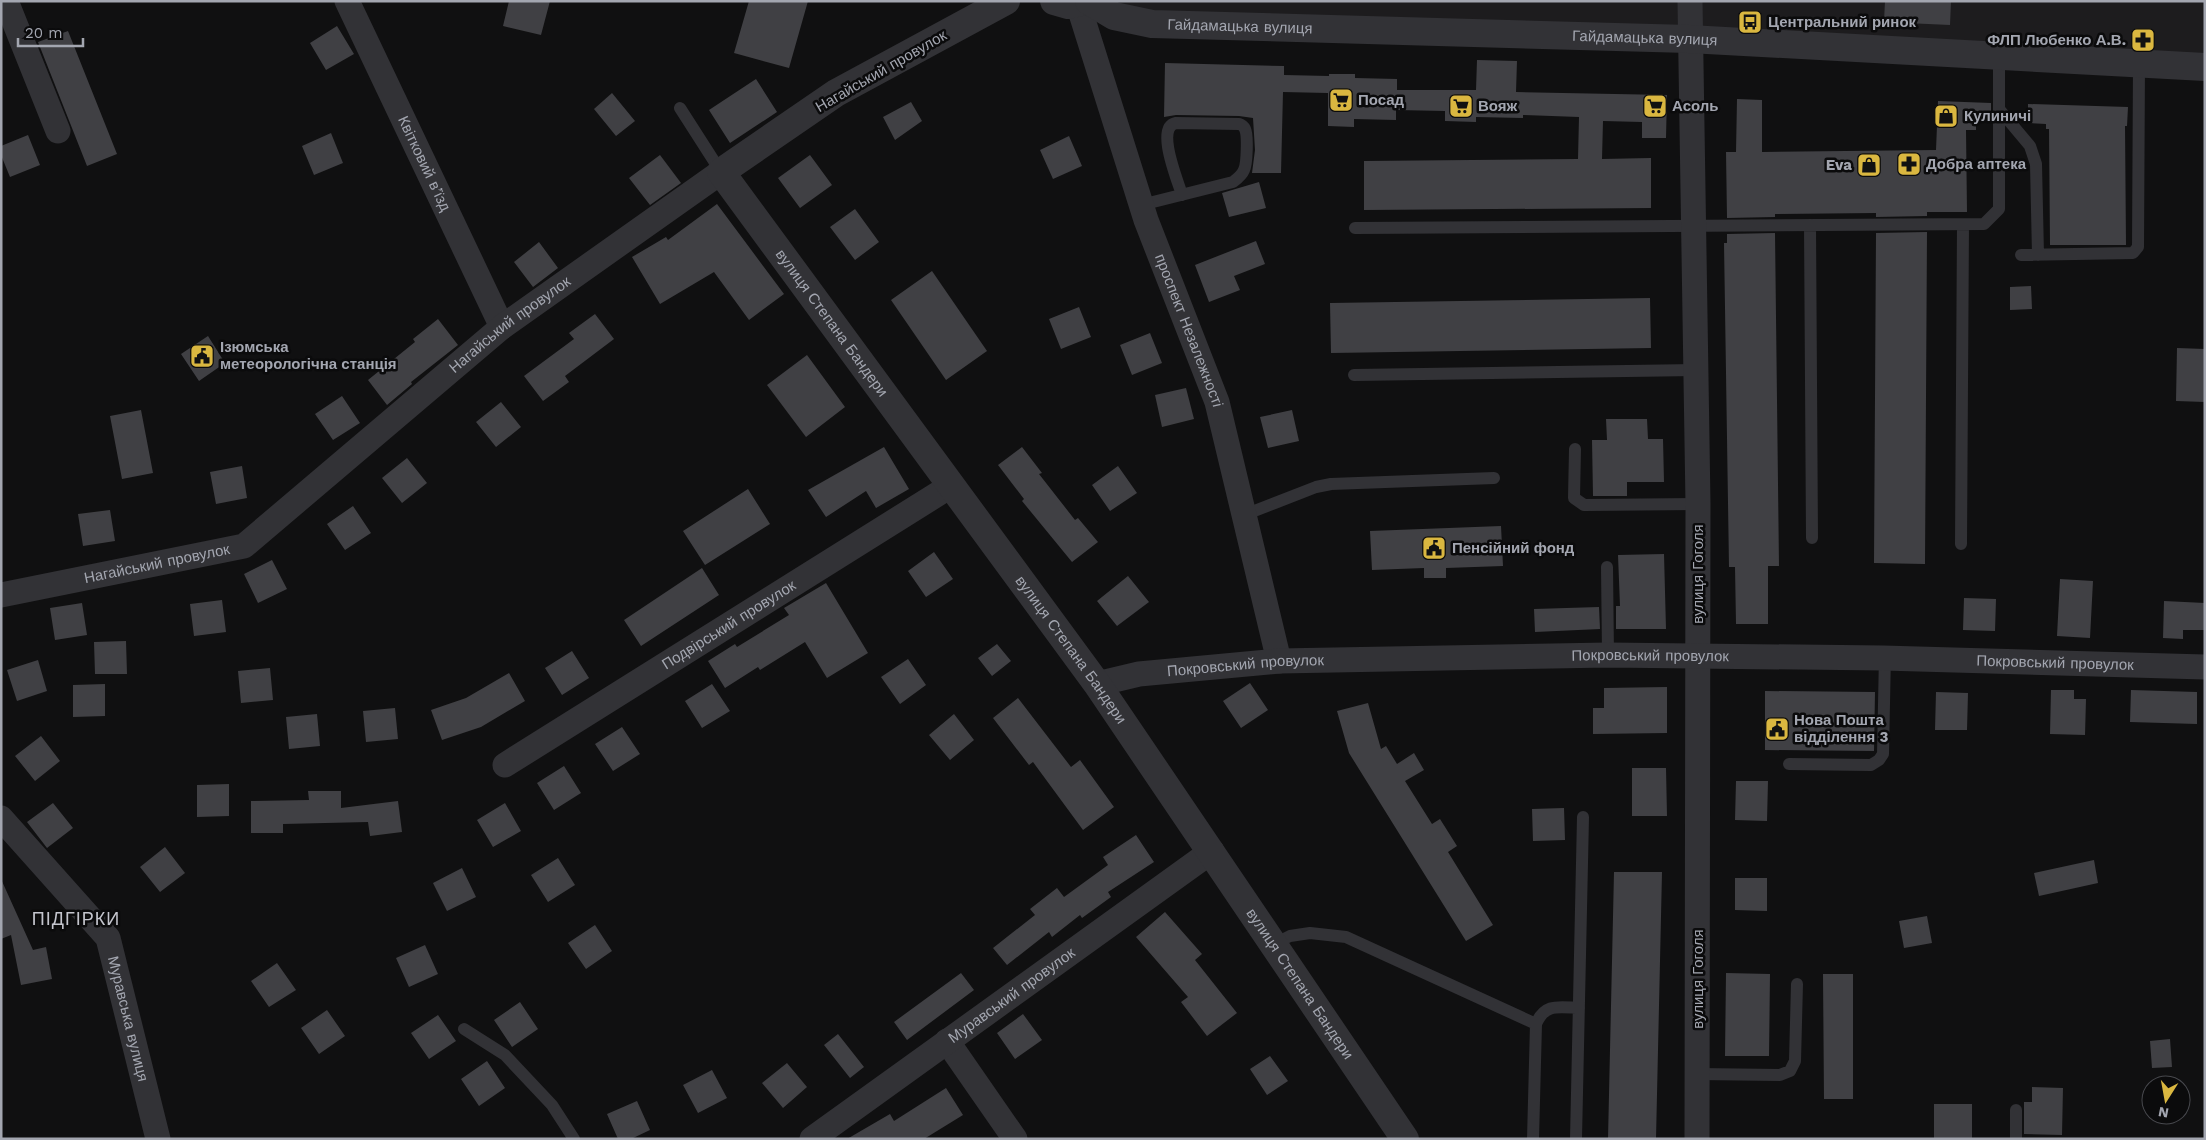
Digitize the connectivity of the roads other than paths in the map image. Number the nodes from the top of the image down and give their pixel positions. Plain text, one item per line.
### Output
1 (6, 1) edge
2 (346, 1) edge
3 (1006, 1) edge
4 (1690, 1) edge
5 (1076, 2) edge
6 (1689, 39) junction
7 (1999, 55) junction
8 (2140, 63) junction
9 (2205, 67) edge
10 (680, 108) dead end
11 (1998, 109) junction
12 (58, 131) dead end
13 (722, 172) junction
14 (1182, 195) junction
15 (1141, 206) junction
16 (1963, 224) junction
17 (1810, 225) junction
18 (1692, 227) junction
19 (1355, 228) dead end
20 (2038, 254) junction
21 (2021, 255) dead end
22 (502, 327) junction
23 (1696, 370) junction
24 (1354, 375) dead end
25 (1575, 448) dead end
26 (1494, 478) dead end
27 (952, 485) junction
28 (1698, 504) junction
29 (1244, 515) junction
30 (1812, 538) dead end
31 (1961, 544) dead end
32 (1607, 567) dead end
33 (1, 595) edge
34 (1885, 649) dead end
35 (1608, 655) junction
36 (1699, 655) junction
37 (1279, 661) junction
38 (2205, 667) edge
39 (1097, 684) junction
40 (1789, 764) dead end
41 (506, 765) dead end
42 (1583, 817) dead end
43 (1, 818) edge
44 (1212, 851) junction
45 (1274, 944) junction
46 (1797, 984) dead end
47 (1579, 1008) junction
48 (1536, 1024) junction
49 (464, 1029) dead end
50 (947, 1041) junction
51 (1697, 1074) junction
52 (2016, 1110) dead end
53 (158, 1139) edge
54 (574, 1139) edge
55 (812, 1139) edge
56 (1015, 1139) edge
57 (1405, 1139) edge
58 (1533, 1139) edge
59 (1576, 1139) edge
60 (1697, 1139) edge
61 (2016, 1139) edge

1 - 12 street
2 - 22 street, Квітковий в’їзд
3 - 13 street, Нагайський провулок
4 - 6 street, вулиця Гоголя
5 - 6 street, Гайдамацька вулиця
5 - 15 street, проспект Незалежності
6 - 7 street, Гайдамацька вулиця
6 - 18 street, вулиця Гоголя
7 - 8 street, Гайдамацька вулиця
7 - 11 lane
8 - 9 street, Гайдамацька вулиця
8 - 20 lane
10 - 13 lane
11 - 16 lane
11 - 20 lane
13 - 22 street, Нагайський провулок
13 - 27 street, вулиця Степана Бандери
14 - 14 lane
14 - 15 lane
15 - 29 street, проспект Незалежності
16 - 17 lane
16 - 31 lane
17 - 18 lane
17 - 30 lane
18 - 19 lane
18 - 23 street, вулиця Гоголя
20 - 21 lane
22 - 33 street, Нагайський провулок
23 - 24 lane
23 - 28 street, вулиця Гоголя
25 - 28 lane
26 - 29 lane
27 - 39 street, вулиця Степана Бандери
27 - 41 street, Подвірський провулок
28 - 36 street, вулиця Гоголя
29 - 37 street, проспект Незалежності
32 - 35 lane
34 - 40 lane
35 - 36 street, Покровський провулок
35 - 37 street, Покровський провулок
36 - 38 street, Покровський провулок
36 - 51 street, вулиця Гоголя
37 - 39 street, Покровський провулок
39 - 44 street, вулиця Степана Бандери
42 - 47 lane
43 - 53 street, Муравська вулиця
44 - 45 street, вулиця Степана Бандери
44 - 50 street, Муравський провулок
45 - 48 lane
45 - 57 street, вулиця Степана Бандери
46 - 51 lane
47 - 48 lane
47 - 59 lane
48 - 58 lane
49 - 54 lane
50 - 55 street, Муравський провулок
50 - 56 street
51 - 60 street, вулиця Гоголя
52 - 61 lane

